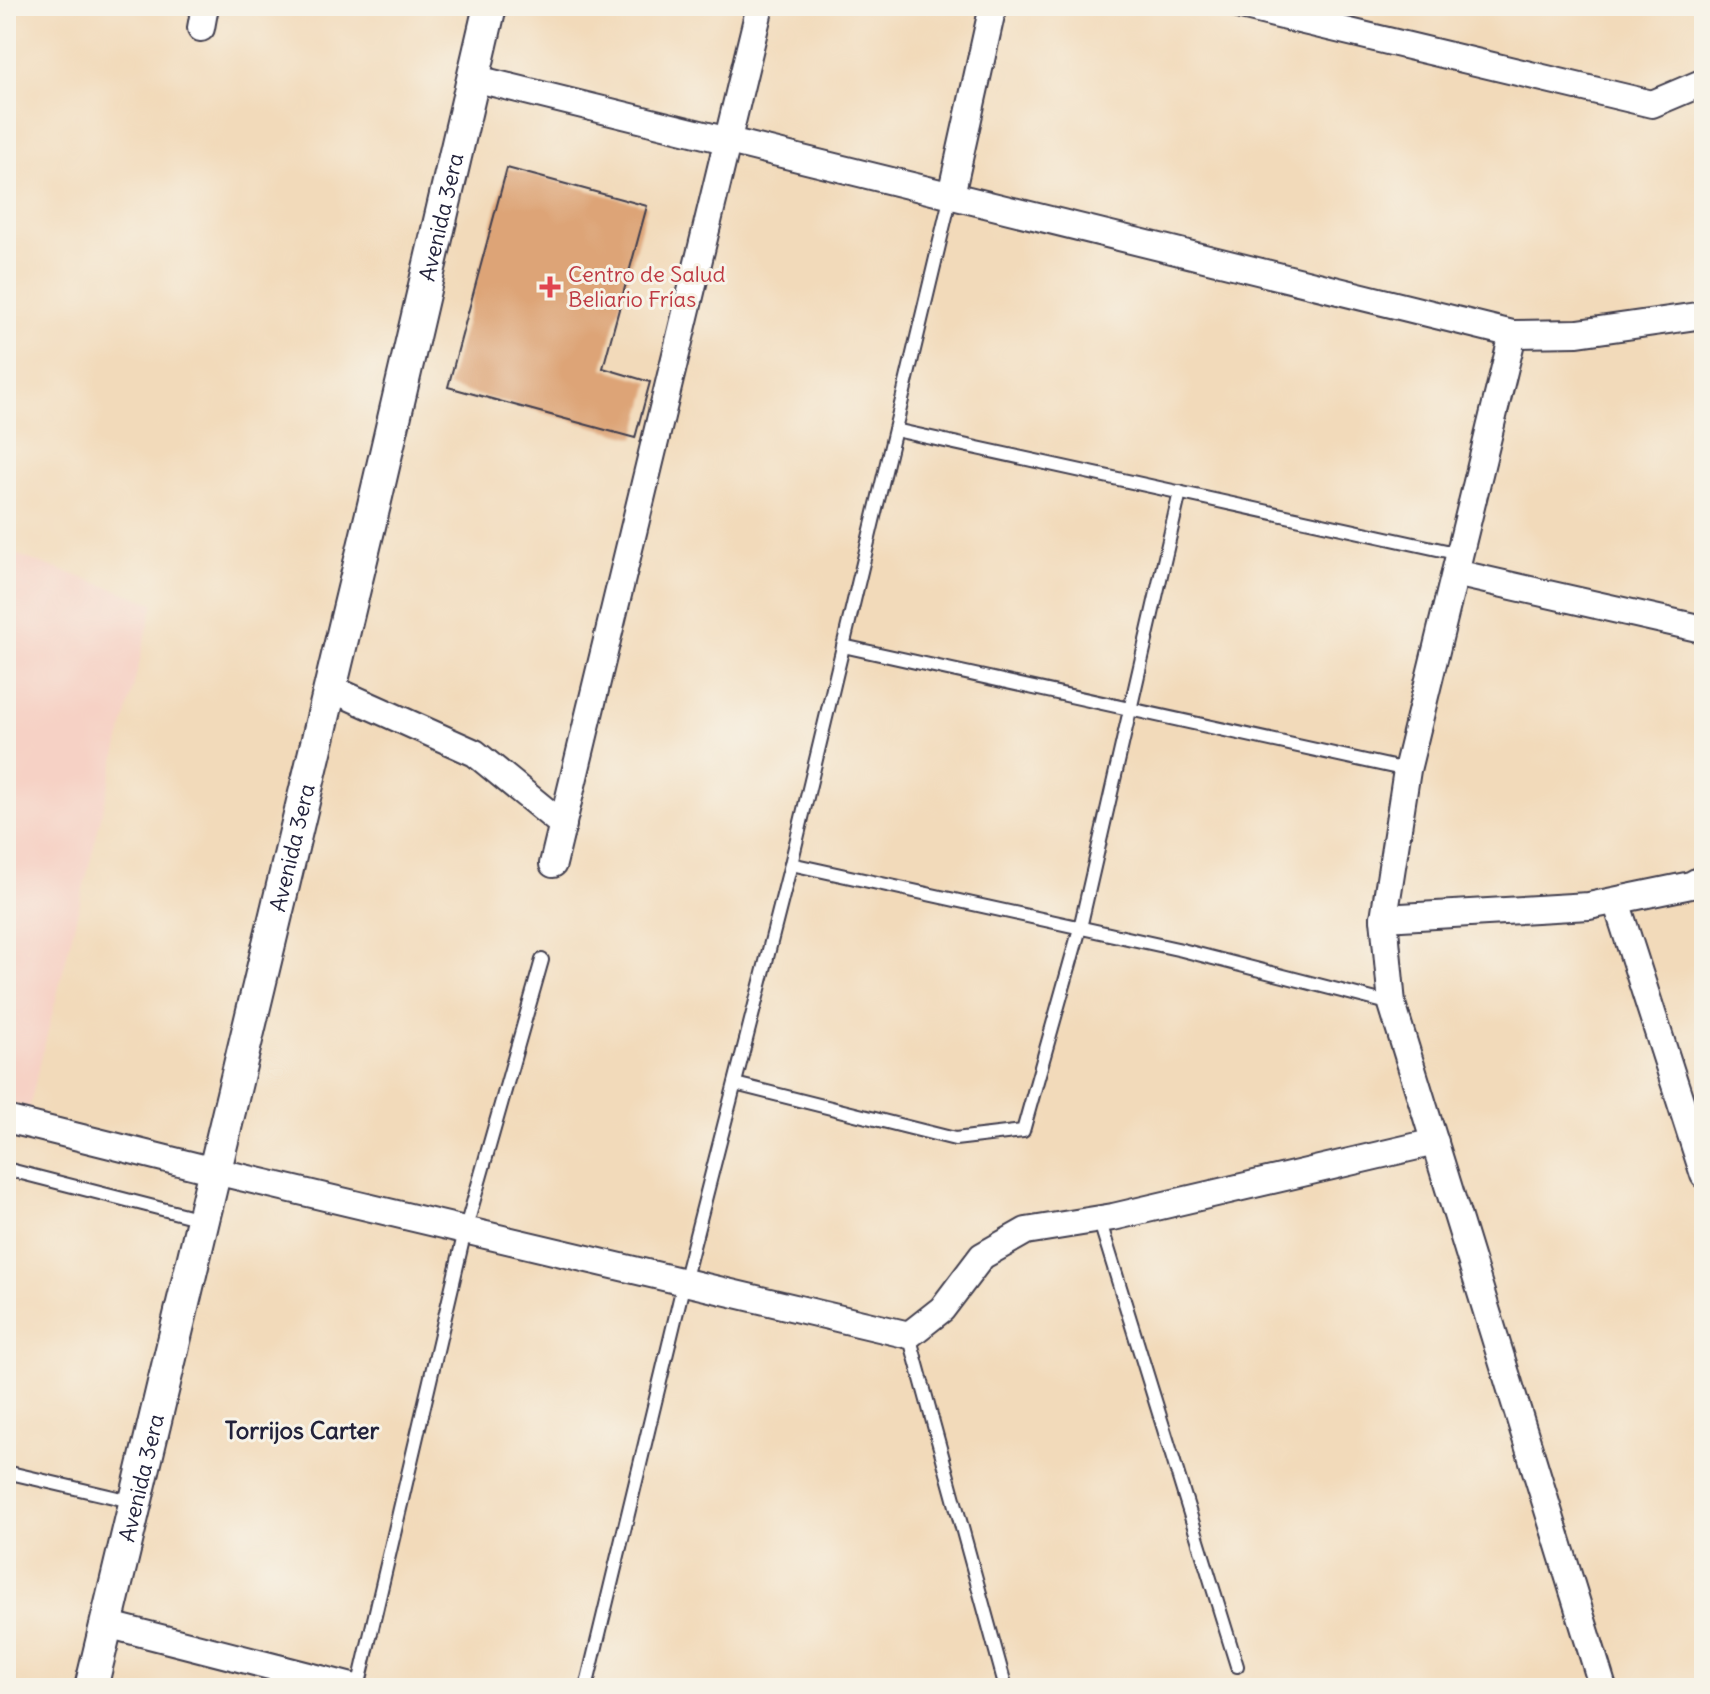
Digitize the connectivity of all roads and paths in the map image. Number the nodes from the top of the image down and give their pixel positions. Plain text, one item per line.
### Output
1 (490, 6) edge
2 (760, 6) edge
3 (993, 6) edge
4 (1241, 6) edge
5 (473, 78) junction
6 (1704, 82) edge
7 (729, 141) junction
8 (951, 195) junction
9 (1704, 315) edge
10 (1513, 334) junction
11 (895, 430) junction
12 (1180, 492) junction
13 (1457, 563) junction
14 (1704, 625) edge
15 (843, 646) junction
16 (330, 688) junction
17 (1132, 709) junction
18 (1407, 770) junction
19 (563, 825) junction
20 (553, 864) dead end
21 (791, 864) junction
22 (1704, 878) edge
23 (1616, 901) junction
24 (1384, 918) junction
25 (1080, 928) junction
26 (542, 960) dead end
27 (1392, 1004) junction
28 (735, 1084) junction
29 (6, 1119) edge
30 (1696, 1120) edge
31 (1435, 1142) junction
32 (6, 1169) edge
33 (215, 1171) junction
34 (1704, 1175) edge
35 (201, 1219) junction
36 (1099, 1219) junction
37 (465, 1231) junction
38 (684, 1282) junction
39 (909, 1335) junction
40 (6, 1472) edge
41 (135, 1502) junction
42 (106, 1624) junction
43 (1237, 1666) dead end
44 (91, 1688) edge
45 (357, 1688) edge
46 (586, 1688) edge
47 (1006, 1688) edge
48 (1603, 1688) edge

1 - 5 street, Avenida 3era
2 - 7 street
3 - 8 street
4 - 6 street
5 - 7 street
5 - 16 street, Avenida 3era
7 - 8 street
7 - 19 street
8 - 10 street
8 - 11 lane
9 - 10 street
10 - 13 street
11 - 12 lane
11 - 15 lane
12 - 13 lane
12 - 17 lane
13 - 14 street
13 - 18 street
15 - 17 lane
15 - 21 lane
16 - 19 street
16 - 33 street, Avenida 3era
17 - 18 lane
17 - 25 lane
18 - 24 street
19 - 20 street
21 - 25 lane
21 - 28 lane
22 - 23 street
23 - 24 street
23 - 30 street
24 - 27 street
25 - 27 lane
25 - 28 lane
26 - 37 lane
27 - 31 street
28 - 38 lane
29 - 33 street
30 - 34 street
31 - 36 street
31 - 48 street
32 - 35 lane
33 - 35 street, Avenida 3era
33 - 37 street
35 - 41 street, Avenida 3era
36 - 39 street
36 - 43 lane
37 - 38 street
37 - 45 lane
38 - 39 street
38 - 46 lane
39 - 47 lane
40 - 41 lane
41 - 42 street, Avenida 3era
42 - 44 street, Avenida 3era
42 - 45 street

